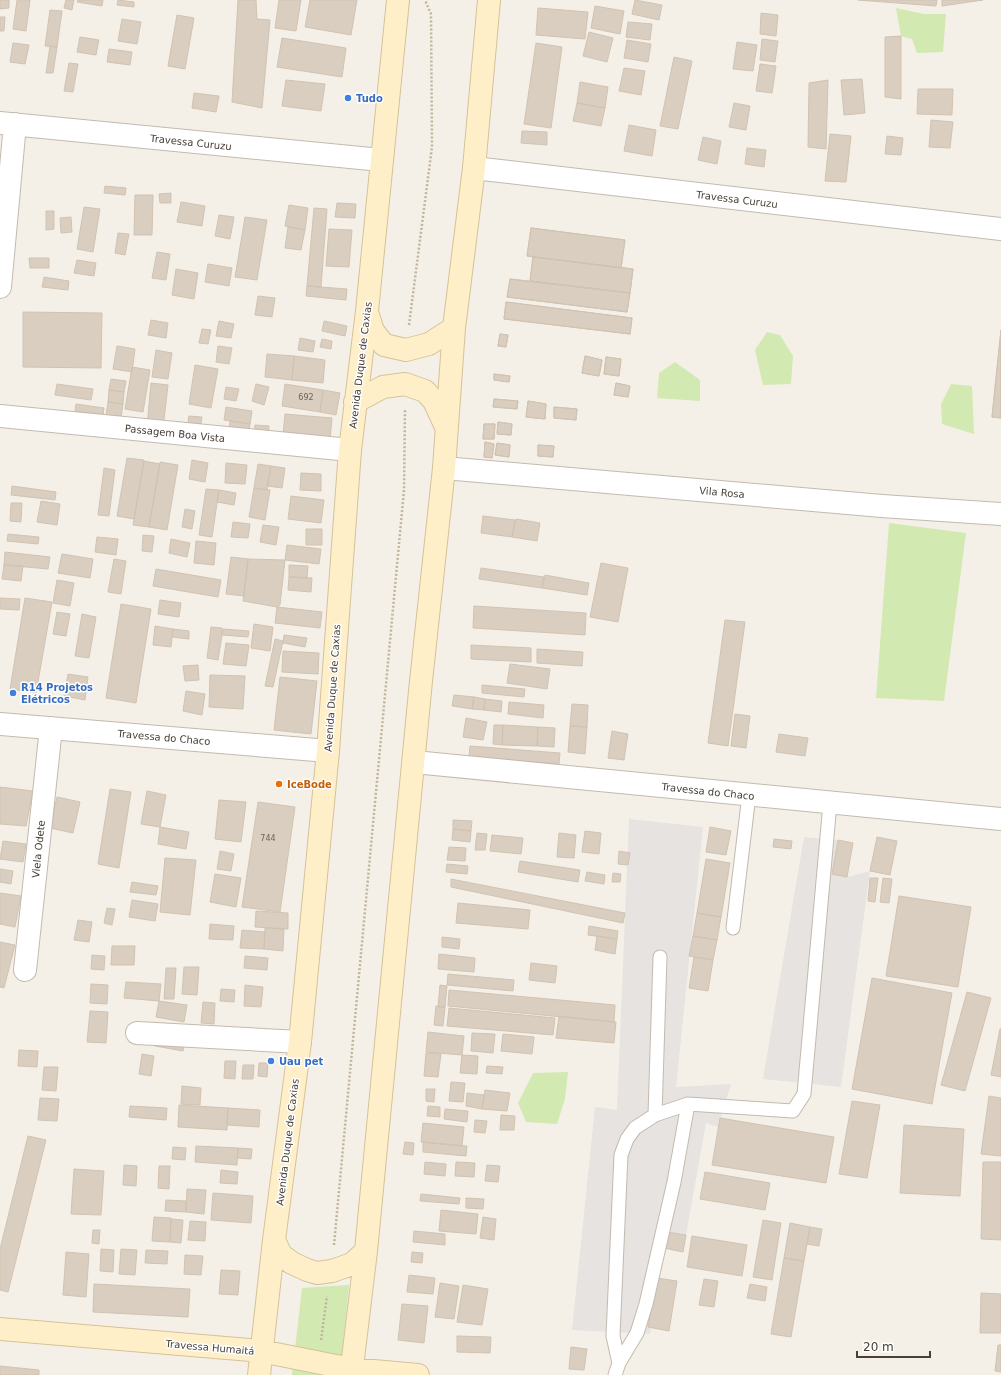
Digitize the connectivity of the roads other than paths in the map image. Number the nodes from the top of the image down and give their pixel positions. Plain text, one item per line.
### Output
1 (398, 0) edge
2 (489, 0) edge
3 (7, 124) edge
4 (381, 160) junction
5 (474, 168) junction
6 (1001, 229) edge
7 (0, 287) edge
8 (367, 310) junction
9 (454, 328) junction
10 (355, 402) junction
11 (0, 416) edge
12 (446, 428) junction
13 (350, 450) junction
14 (444, 468) junction
15 (1001, 514) edge
16 (0, 724) edge
17 (51, 728) junction
18 (328, 751) junction
19 (414, 762) junction
20 (749, 795) junction
21 (830, 803) junction
22 (1001, 820) edge
23 (733, 928) dead end
24 (660, 957) dead end
25 (25, 970) dead end
26 (137, 1033) dead end
27 (300, 1042) junction
28 (688, 1104) junction
29 (655, 1115) junction
30 (274, 1240) junction
31 (366, 1251) junction
32 (0, 1329) edge
33 (261, 1351) junction
34 (617, 1369) edge
35 (351, 1372) edge
36 (259, 1375) edge
37 (418, 1375) edge

1 - 4 main road, Avenida Duque de Caxias
2 - 5 main road
3 - 4 street, Travessa Curuzu
3 - 7 street
4 - 8 main road, Avenida Duque de Caxias
5 - 6 street, Travessa Curuzu
5 - 9 main road
8 - 9 main road
8 - 10 main road, Avenida Duque de Caxias
9 - 12 main road
10 - 12 main road
10 - 13 main road, Avenida Duque de Caxias
11 - 13 street, Passagem Boa Vista
12 - 14 main road
13 - 18 main road, Avenida Duque de Caxias
14 - 15 street, Vila Rosa
14 - 19 main road
16 - 17 street, Travessa do Chaco
17 - 18 street, Travessa do Chaco
17 - 25 street, Viela Odete
18 - 27 main road, Avenida Duque de Caxias
19 - 20 street, Travessa do Chaco
19 - 31 main road
20 - 21 street, Travessa do Chaco
20 - 23 lane
21 - 22 street, Travessa do Chaco
21 - 28 lane
24 - 29 lane
26 - 27 street
27 - 30 main road, Avenida Duque de Caxias
28 - 29 lane
28 - 34 lane
29 - 34 lane
30 - 31 main road
30 - 33 main road, Avenida Duque de Caxias
31 - 35 main road
32 - 33 main road, Travessa Humaitá
33 - 35 main road, Travessa Humaitá
33 - 36 main road, Avenida Duque de Caxias
35 - 37 main road, Travessa Humaitá

